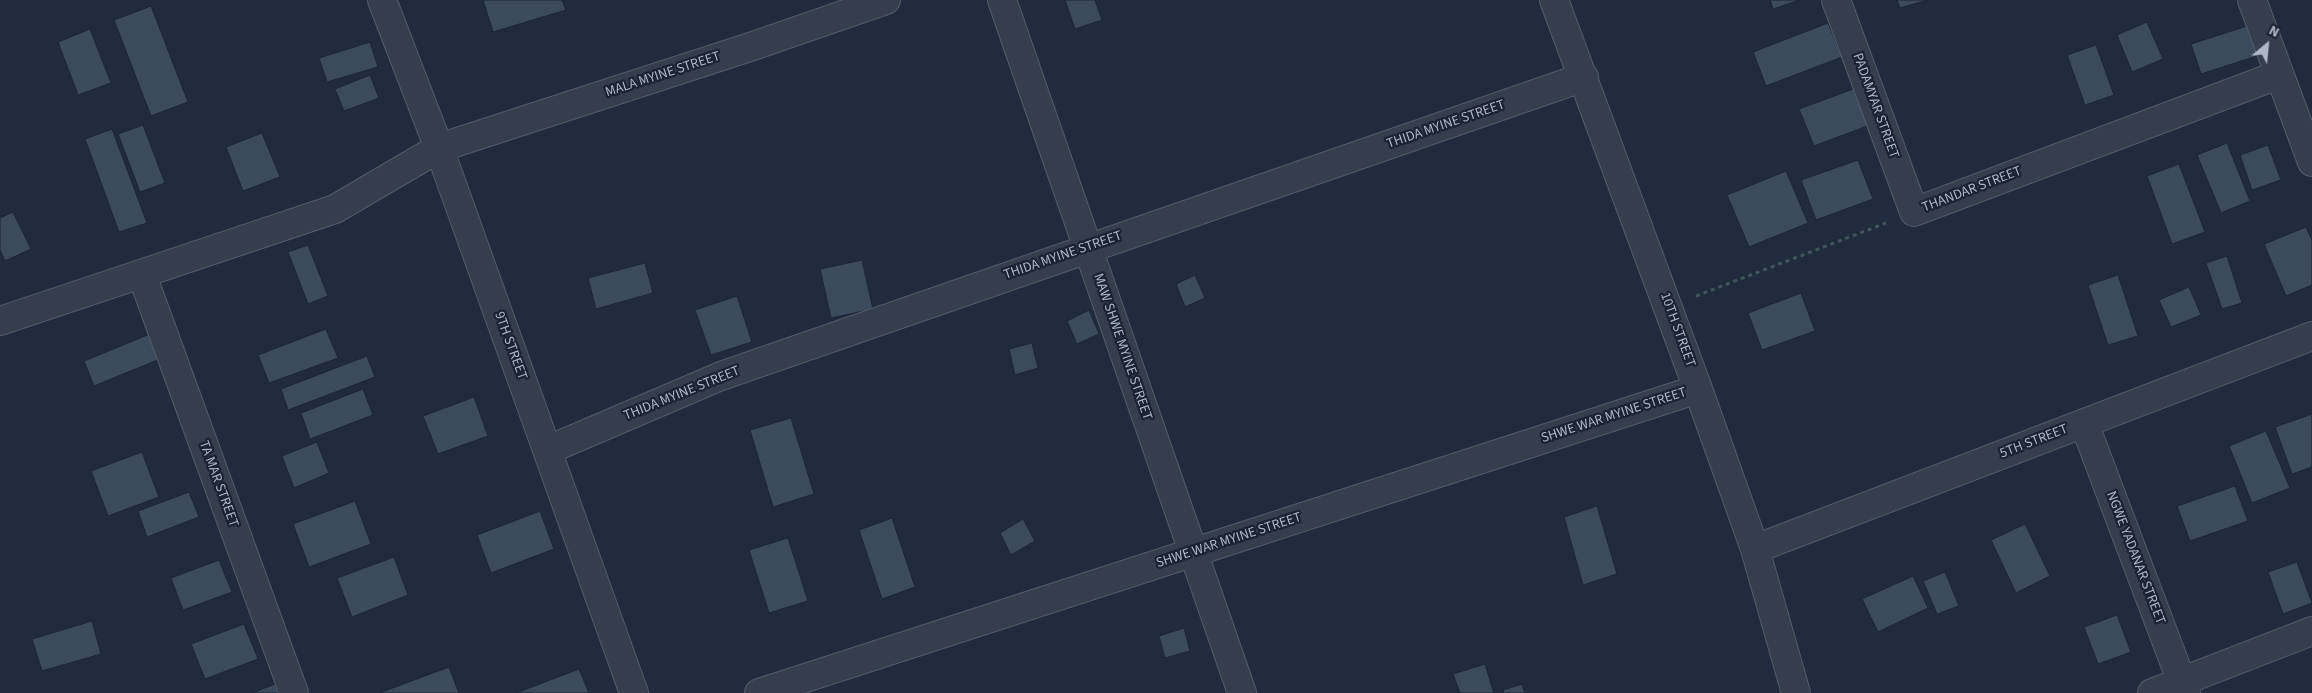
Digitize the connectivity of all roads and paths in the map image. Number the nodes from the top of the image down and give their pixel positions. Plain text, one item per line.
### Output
1 (382, 0) edge
2 (886, 0) edge
3 (1002, 0) edge
4 (1554, 0) edge
5 (1836, 0) edge
6 (2252, 0) edge
7 (2278, 75) junction
8 (1584, 77) junction
9 (439, 148) junction
10 (2312, 162) edge
11 (1914, 212) junction
12 (1088, 248) junction
13 (142, 275) junction
14 (1668, 307) junction
15 (0, 322) edge
16 (2312, 336) edge
17 (1698, 389) junction
18 (2084, 423) junction
19 (548, 450) junction
20 (1755, 549) junction
21 (1193, 552) junction
22 (2312, 631) edge
23 (2184, 687) edge
24 (1791, 692) edge
25 (294, 693) edge
26 (634, 693) edge
27 (759, 693) edge
28 (1242, 693) edge
29 (2152, 693) edge

1 - 9 street, 9TH STREET
2 - 9 street, MALA MYINE STREET
3 - 12 street, MAW SHWE MYINE STREET
4 - 8 street, 10TH STREET
5 - 11 street, PADAMYAR STREET
6 - 7 street
7 - 10 street
7 - 11 street, THANDAR STREET
8 - 12 street, THIDA MYINE STREET
8 - 14 street, 10TH STREET
9 - 13 street, MALA MYINE STREET
9 - 19 street, 9TH STREET
11 - 14 path, THANDAR STREET
12 - 19 street, THIDA MYINE STREET
12 - 21 street, MAW SHWE MYINE STREET
13 - 15 street, MALA MYINE STREET
13 - 25 street, TA MAR STREET
14 - 17 street, 10TH STREET
16 - 18 street, 5TH STREET
17 - 20 street, 10TH STREET
17 - 21 street, SHWE WAR MYINE STREET
18 - 20 street, 5TH STREET
18 - 23 street, NGWE YADANAR STREET
19 - 26 street, 9TH STREET
20 - 24 street, 10TH STREET
21 - 27 street, SHWE WAR MYINE STREET
21 - 28 street, MAW SHWE MYINE STREET
22 - 23 street
23 - 29 street

